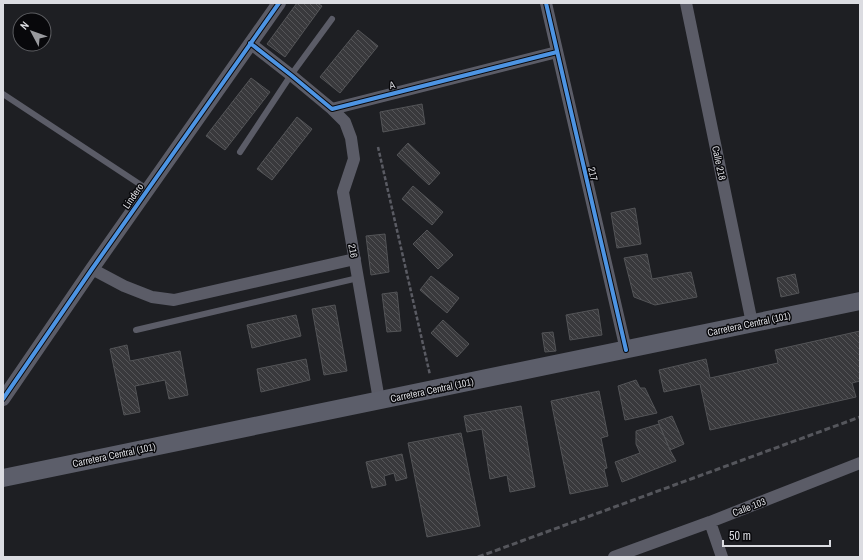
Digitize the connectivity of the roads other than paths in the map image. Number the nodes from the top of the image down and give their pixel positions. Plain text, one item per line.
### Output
1 (279, 3) edge
2 (546, 3) edge
3 (686, 3) edge
4 (332, 19) dead end
5 (250, 43) junction
6 (557, 52) junction
7 (291, 75) junction
8 (3, 94) edge
9 (332, 109) junction
10 (240, 152) dead end
11 (148, 189) junction
12 (355, 259) junction
13 (92, 269) junction
14 (358, 278) junction
15 (860, 301) edge
16 (752, 323) junction
17 (136, 330) dead end
18 (626, 350) junction
19 (3, 398) edge
20 (379, 400) junction
21 (860, 464) edge
22 (3, 478) edge
23 (710, 522) junction
24 (614, 557) edge
25 (722, 557) edge

1 - 5 street, Lindero
2 - 6 street, 217
3 - 16 street, Calle 218
4 - 7 lane
5 - 7 street
5 - 11 street, Lindero
6 - 9 street, A
6 - 18 street, 217
7 - 9 street
7 - 10 lane
8 - 11 lane
9 - 12 street, 216
11 - 13 street, Lindero
12 - 13 street
12 - 14 street, 216
13 - 19 street, Lindero
14 - 17 lane
14 - 20 street, 216
15 - 16 main road, Carretera Central (101)
16 - 18 main road, Carretera Central (101)
18 - 20 main road, Carretera Central (101)
20 - 22 main road, Carretera Central (101)
21 - 23 street, Calle 103
23 - 24 street, Calle 103
23 - 25 street

